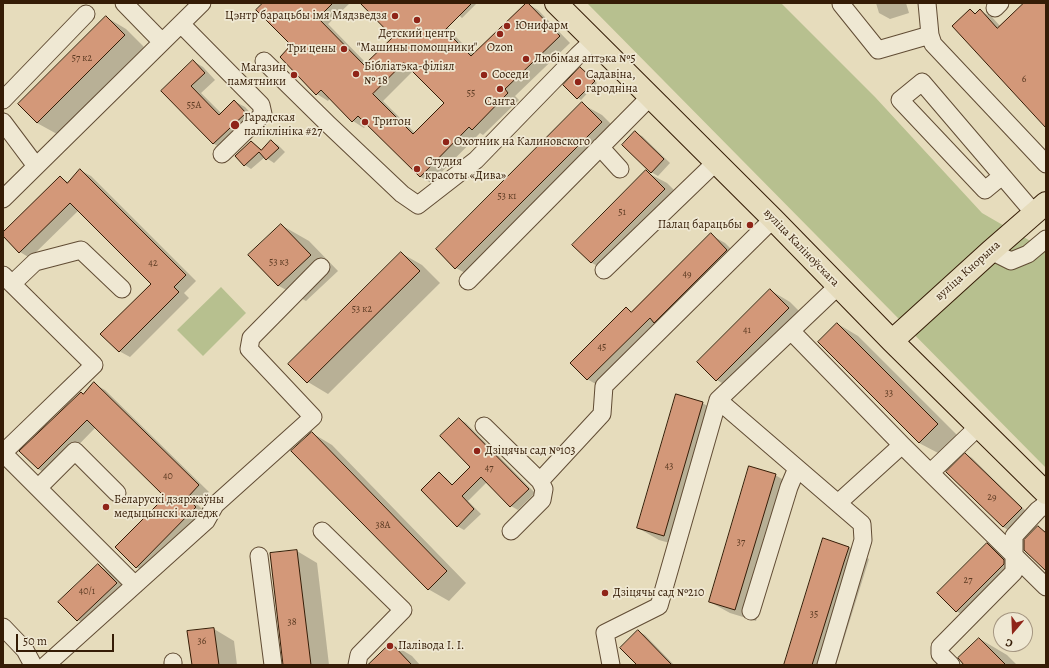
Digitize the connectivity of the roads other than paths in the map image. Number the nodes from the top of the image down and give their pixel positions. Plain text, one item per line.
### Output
1 (124, 3) edge
2 (202, 3) edge
3 (556, 3) edge
4 (927, 3) edge
5 (841, 4) edge
6 (86, 14) dead end
7 (181, 24) junction
8 (930, 35) junction
9 (594, 40) junction
10 (162, 42) junction
11 (264, 61) dead end
12 (650, 96) junction
13 (3, 100) edge
14 (3, 122) edge
15 (600, 147) junction
16 (222, 154) dead end
17 (716, 162) junction
18 (1046, 164) edge
19 (36, 166) junction
20 (620, 169) dead end
21 (1002, 176) junction
22 (6, 192) edge
23 (1040, 208) edge
24 (773, 219) junction
25 (1046, 239) edge
26 (991, 250) junction
27 (321, 267) dead end
28 (604, 270) dead end
29 (8, 279) edge
30 (468, 281) dead end
31 (838, 286) junction
32 (122, 289) dead end
33 (791, 331) junction
34 (892, 341) junction
35 (718, 400) junction
36 (484, 426) dead end
37 (978, 427) junction
38 (902, 445) junction
39 (3, 453) edge
40 (797, 468) junction
41 (931, 472) junction
42 (540, 481) junction
43 (38, 488) junction
44 (117, 493) dead end
45 (1046, 494) edge
46 (838, 503) junction
47 (1046, 504) edge
48 (322, 531) dead end
49 (512, 531) dead end
50 (1014, 555) junction
51 (259, 556) dead end
52 (135, 585) junction
53 (1046, 587) edge
54 (751, 611) dead end
55 (3, 627) edge
56 (949, 664) edge
57 (33, 665) edge
58 (46, 665) edge
59 (273, 665) edge
60 (357, 665) edge
61 (611, 665) edge
62 (826, 665) edge

1 - 10 street
2 - 7 street
3 - 9 main road, вуліца Каліноўскага
4 - 8 street
5 - 8 street
6 - 13 street
7 - 10 street
7 - 16 street
8 - 18 street
9 - 11 street
9 - 12 main road, вуліца Каліноўскага
10 - 19 street
12 - 15 street
12 - 17 main road, вуліца Каліноўскага
14 - 19 street
15 - 20 street
15 - 30 street
17 - 24 main road, вуліца Каліноўскага
17 - 28 street
19 - 22 street
21 - 21 street
21 - 23 street
23 - 26 main road, вуліца Кнорына
24 - 31 main road, вуліца Каліноўскага
24 - 42 street
25 - 26 street
26 - 34 main road, вуліца Кнорына
27 - 52 street
29 - 32 street
29 - 39 street
31 - 33 street
31 - 34 main road, вуліца Каліноўскага
33 - 35 street
33 - 38 street
34 - 37 main road, вуліца Каліноўскага
35 - 40 street
35 - 61 street
36 - 42 street
37 - 41 street
37 - 45 main road, вуліца Каліноўскага
38 - 41 street
38 - 46 street
39 - 43 street
40 - 46 street
40 - 54 street
41 - 50 street
42 - 49 street
43 - 44 street
43 - 52 street
46 - 62 street
47 - 50 street
48 - 60 street
50 - 53 street
50 - 56 street
51 - 59 street
52 - 58 street
55 - 57 street

